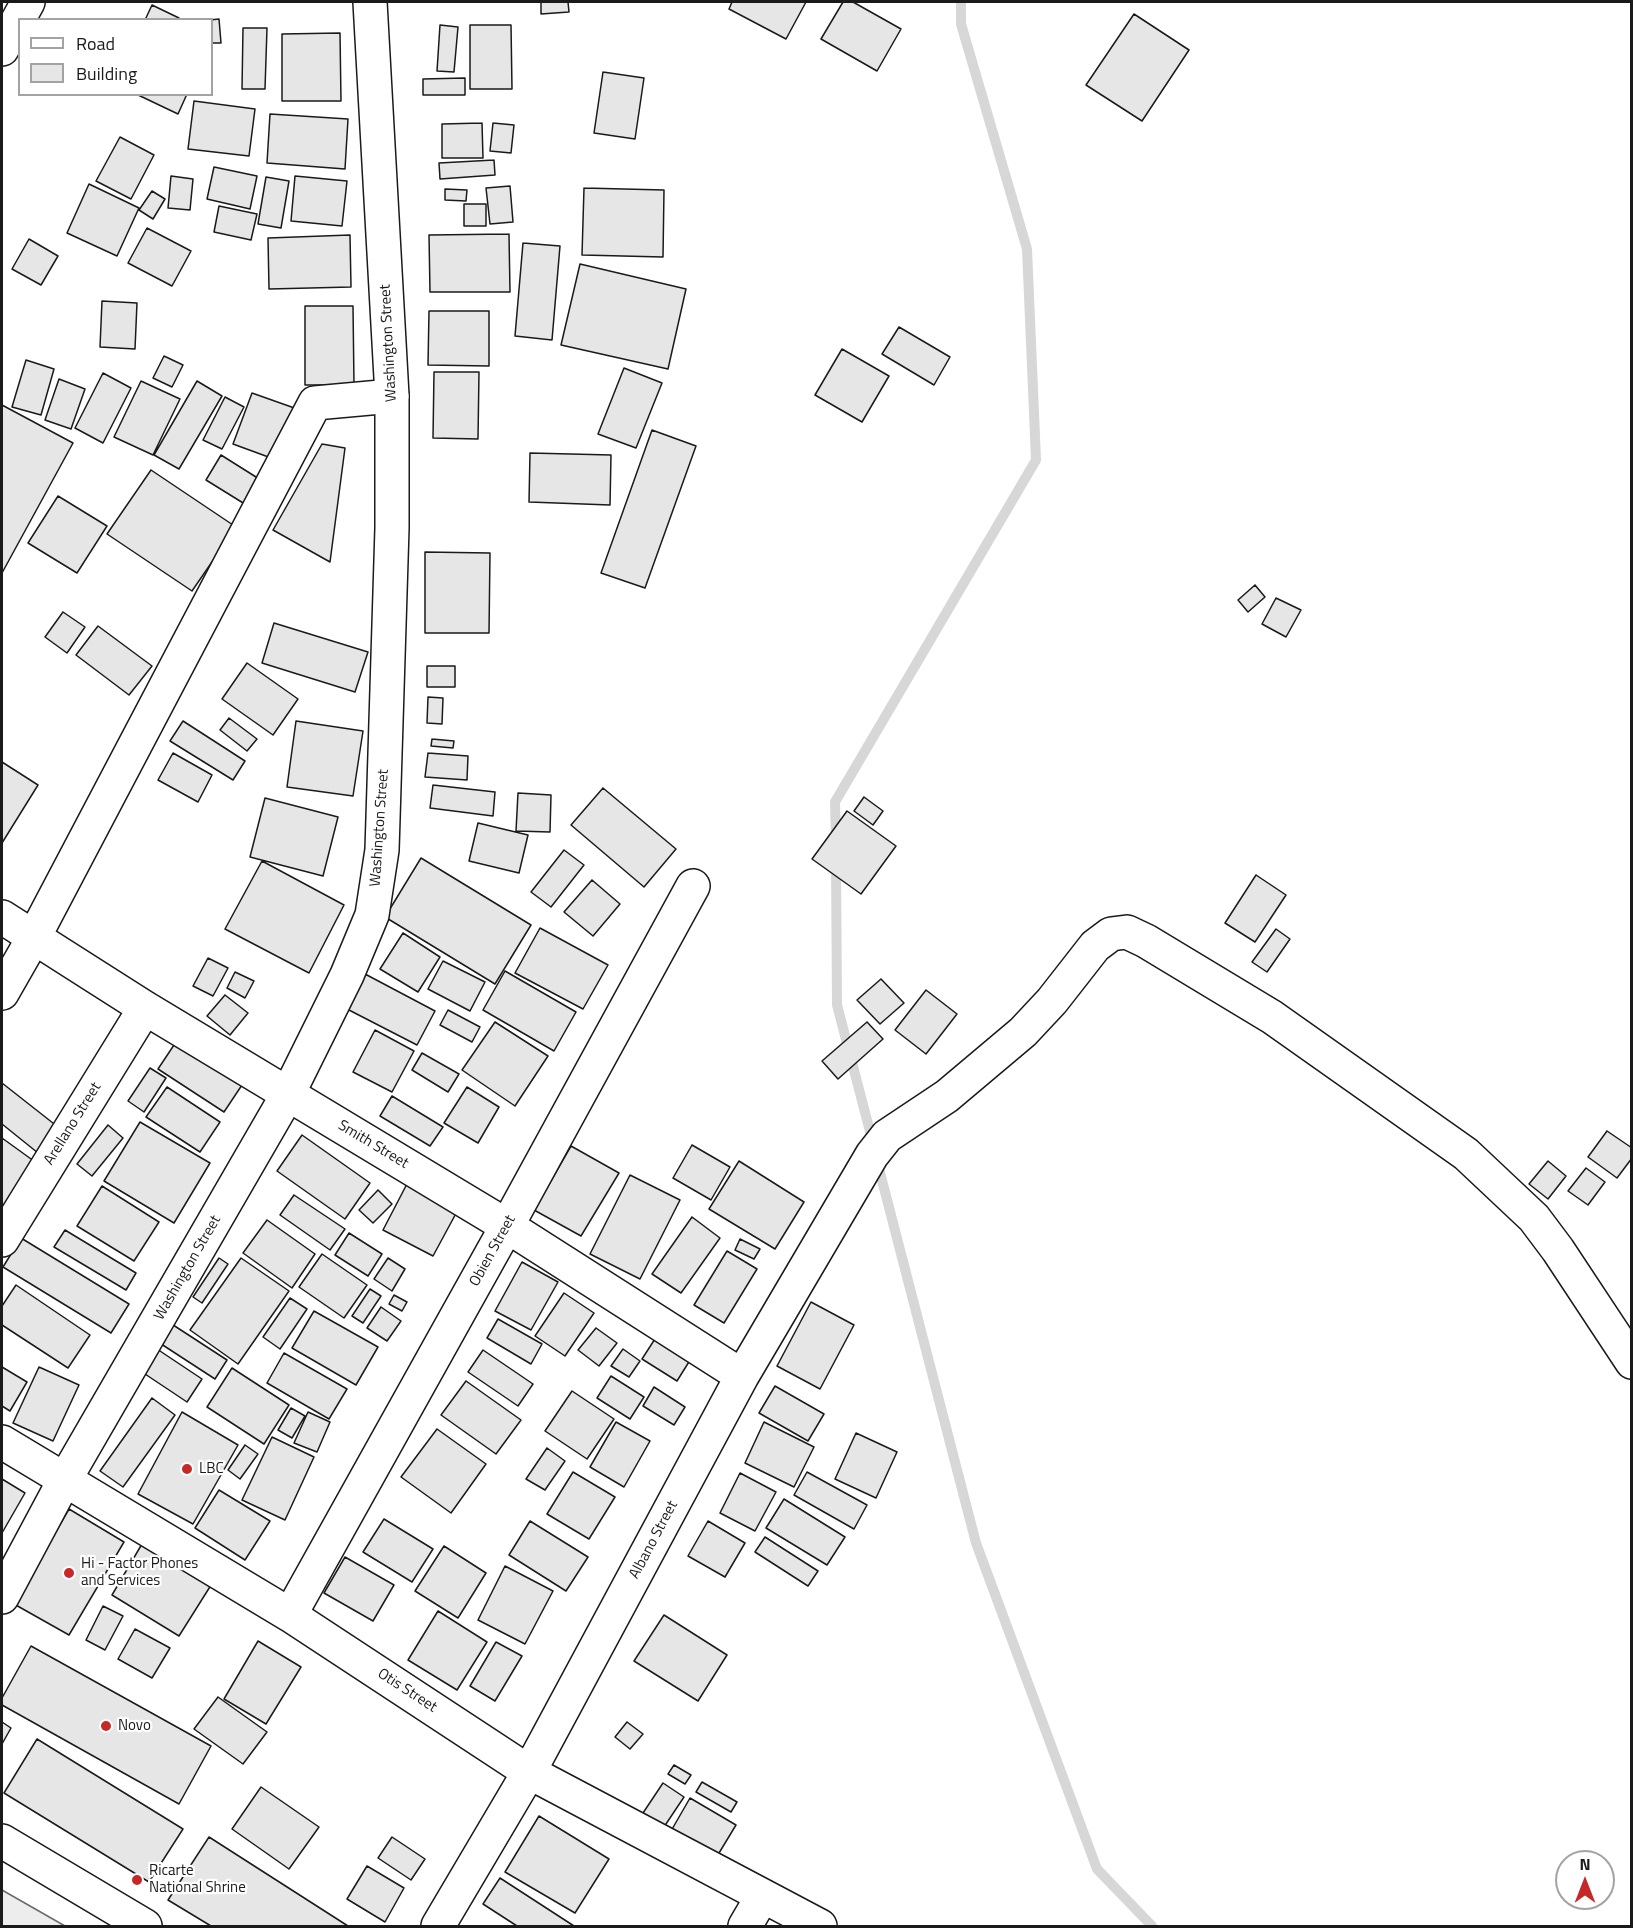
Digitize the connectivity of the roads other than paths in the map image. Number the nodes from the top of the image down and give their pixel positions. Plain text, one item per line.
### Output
1 (28, 2) edge
2 (370, 2) edge
3 (19, 18) edge
4 (18, 20) edge
5 (2, 49) edge
6 (392, 396) junction
7 (693, 886) dead end
8 (2, 917) edge
9 (34, 937) junction
10 (2, 993) edge
11 (145, 1008) junction
12 (288, 1094) junction
13 (507, 1226) junction
14 (2, 1240) edge
15 (1632, 1362) edge
16 (742, 1376) junction
17 (2, 1442) edge
18 (64, 1481) junction
19 (2, 1597) edge
20 (290, 1615) junction
21 (529, 1772) junction
22 (2, 1841) edge
23 (762, 1897) junction
24 (145, 1926) edge
25 (438, 1926) edge
26 (745, 1926) edge
27 (820, 1926) edge

1 - 3 street
2 - 6 street, Washington Street
4 - 5 street
6 - 9 street
6 - 12 street, Washington Street
7 - 13 street, Obien Street
8 - 9 street, Smith Street
9 - 10 street
9 - 11 street, Smith Street
11 - 12 street, Smith Street
11 - 14 street, Arellano Street
12 - 13 street, Smith Street
12 - 18 street, Washington Street
13 - 16 street, Smith Street
13 - 20 street, Obien Street
15 - 16 street, Albano Street
16 - 21 street, Albano Street
17 - 18 street, Otis Street
18 - 19 street, Washington Street
18 - 20 street, Otis Street
20 - 21 street, Otis Street
21 - 23 street, Otis Street
21 - 25 street, Albano Street
22 - 24 street
23 - 26 street
23 - 27 street, Otis Street

